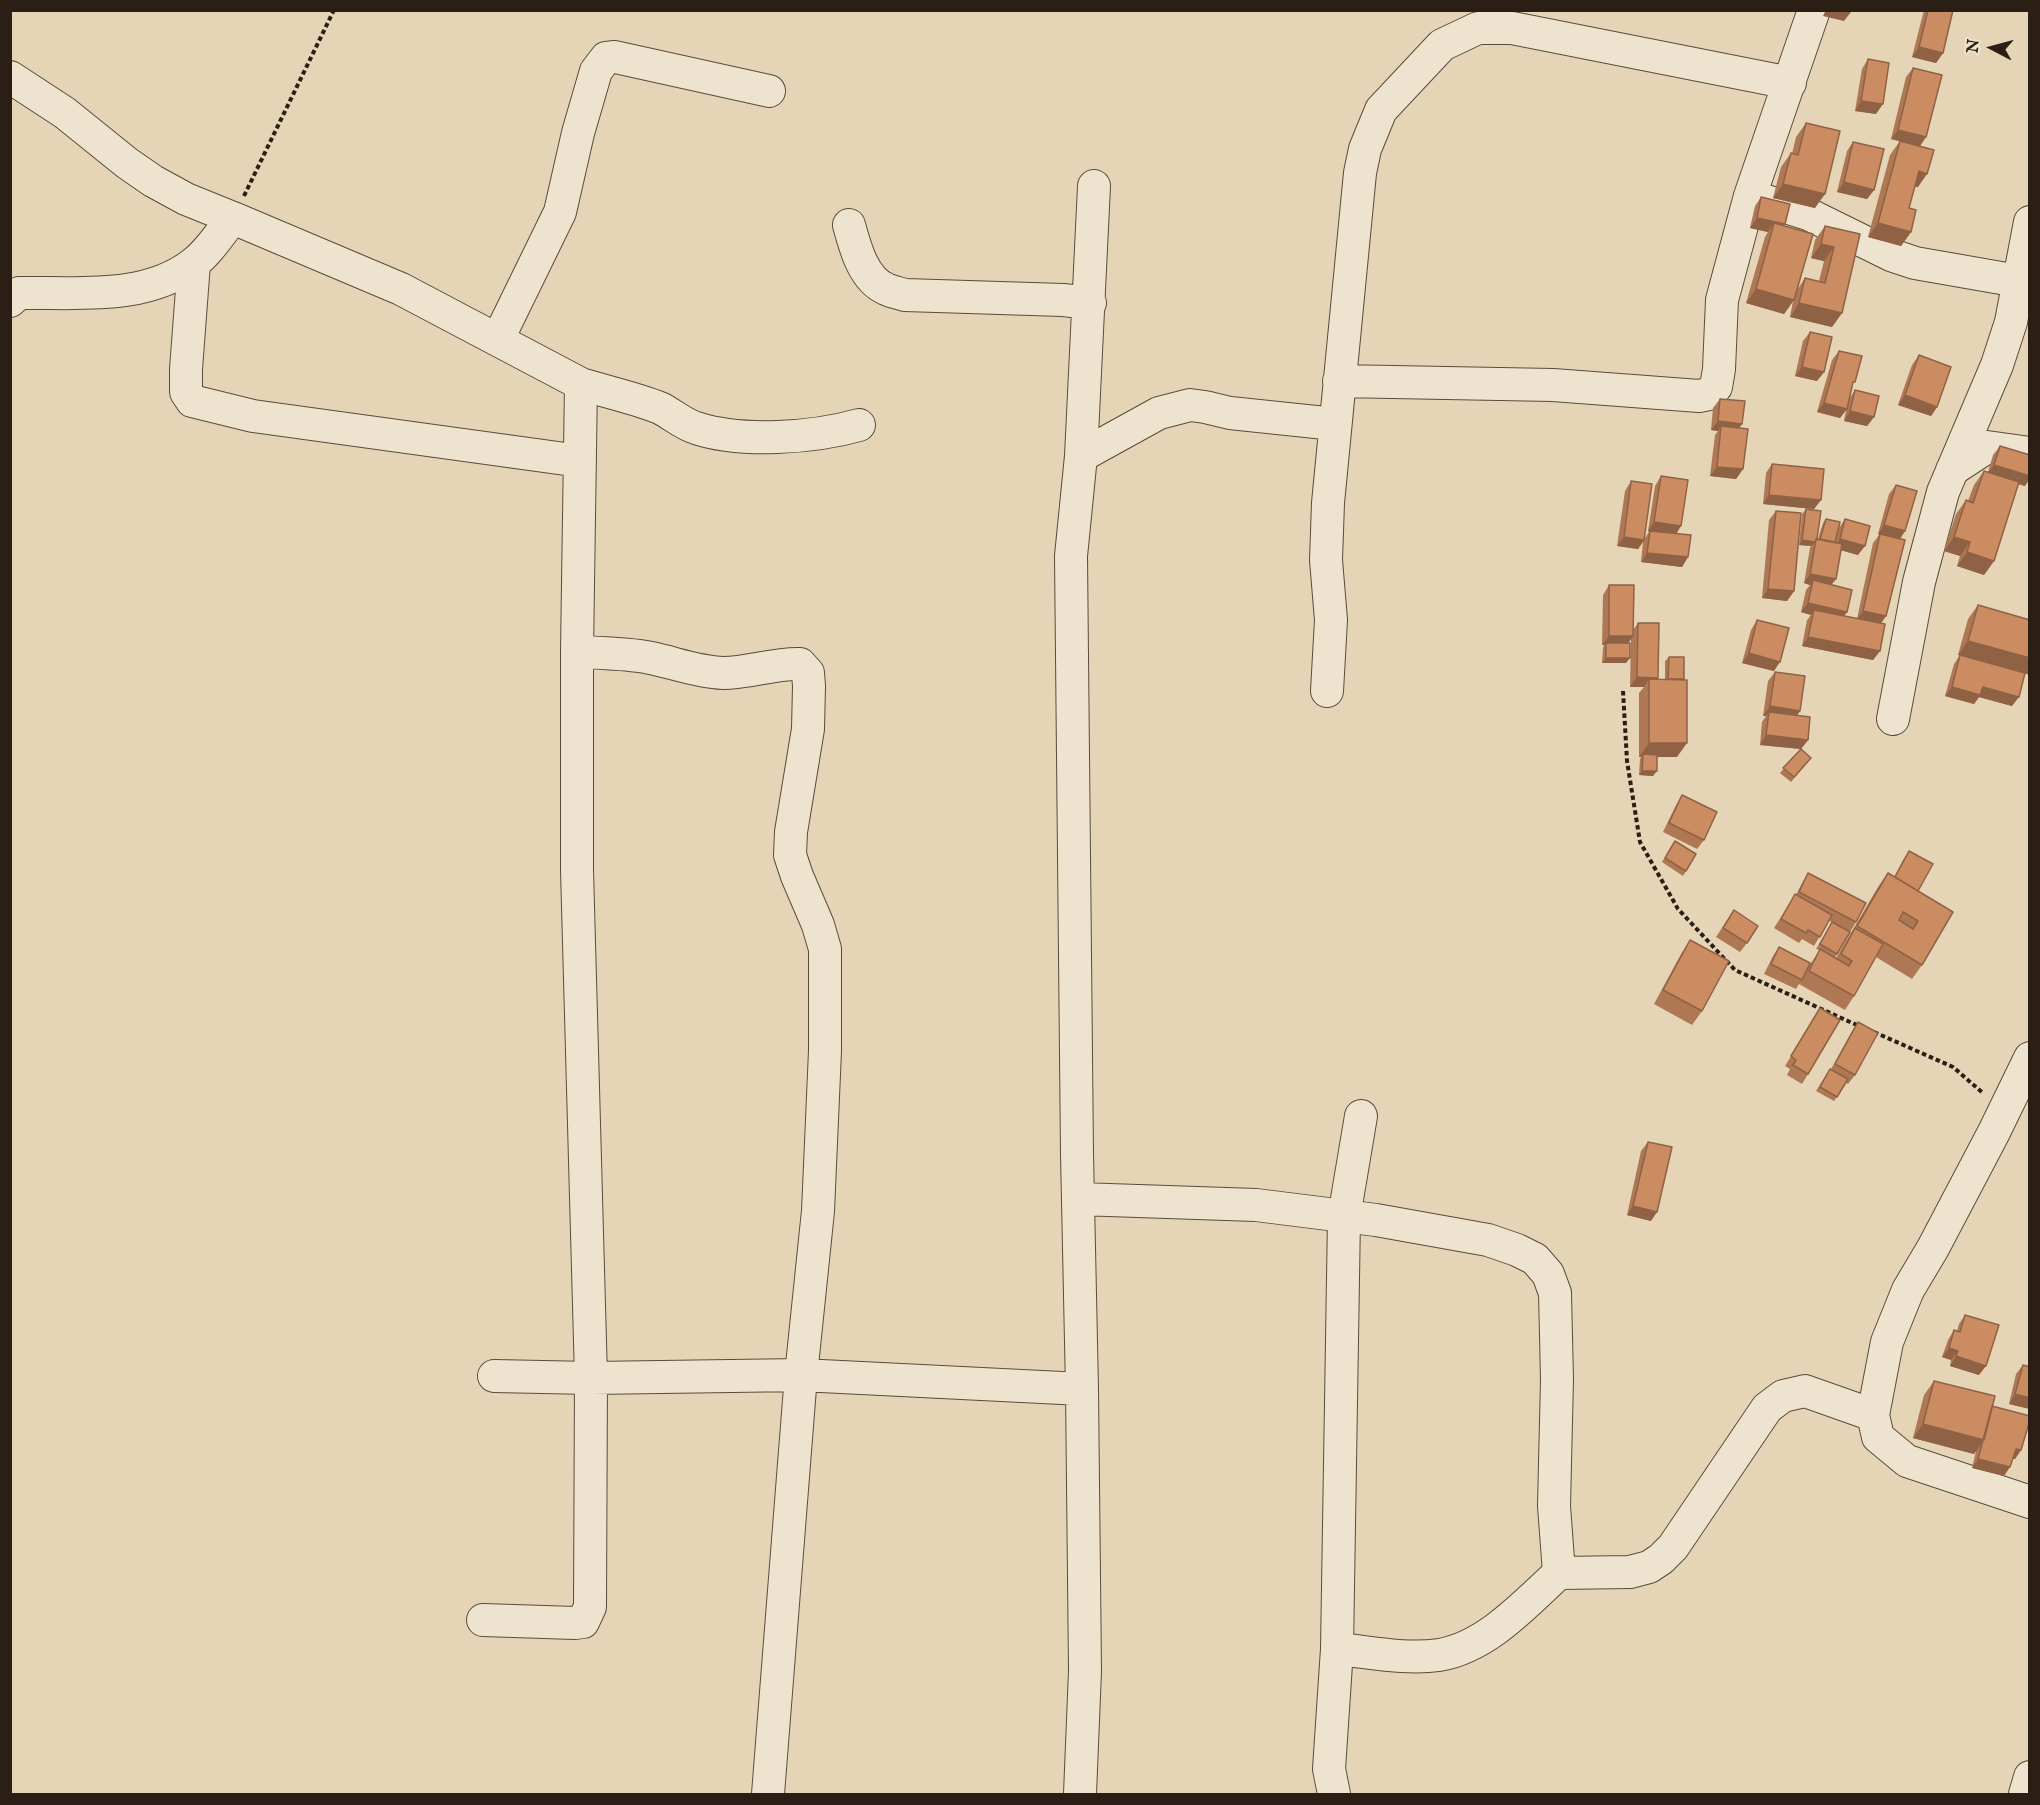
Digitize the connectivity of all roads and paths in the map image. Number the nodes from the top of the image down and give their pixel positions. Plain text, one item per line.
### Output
1 (334, 10) edge
2 (1814, 10) edge
3 (10, 78) edge
4 (1790, 83) junction
5 (769, 91) dead end
6 (1094, 186) dead end
7 (1750, 196) junction
8 (233, 218) junction
9 (2030, 222) edge
10 (849, 225) dead end
11 (194, 263) junction
12 (13, 296) edge
13 (2020, 302) edge
14 (1090, 303) junction
15 (498, 339) junction
16 (1339, 381) junction
17 (581, 384) junction
18 (1335, 424) junction
19 (859, 425) dead end
20 (2030, 453) edge
21 (1081, 456) junction
22 (580, 460) junction
23 (1952, 471) junction
24 (577, 651) junction
25 (1623, 691) dead end
26 (1327, 692) dead end
27 (1893, 719) dead end
28 (1861, 1027) edge
29 (1872, 1031) edge
30 (2030, 1058) edge
31 (1361, 1116) dead end
32 (1994, 1132) junction
33 (1079, 1199) junction
34 (1344, 1217) junction
35 (801, 1375) junction
36 (494, 1376) dead end
37 (591, 1378) junction
38 (1082, 1389) junction
39 (1873, 1415) junction
40 (2030, 1502) edge
41 (1559, 1573) junction
42 (483, 1620) dead end
43 (1337, 1649) junction
44 (2030, 1777) edge
45 (768, 1794) edge
46 (1080, 1794) edge
47 (1334, 1794) edge
48 (2025, 1794) edge

1 - 8 path
2 - 4 street
3 - 8 street
4 - 7 street
4 - 16 street
5 - 15 street
6 - 14 street
7 - 13 street
7 - 16 street
8 - 11 street
8 - 15 street
9 - 13 street
10 - 14 street
11 - 12 street
11 - 22 street
13 - 23 street
14 - 21 street
15 - 17 street
16 - 18 street
17 - 19 street
17 - 22 street
18 - 21 street
18 - 26 street
20 - 23 street
21 - 33 street
22 - 24 street
23 - 27 street
24 - 35 street
24 - 37 street
25 - 28 path
29 - 32 path
30 - 32 street
31 - 34 street
32 - 39 street
33 - 34 street
33 - 38 street
34 - 41 street
34 - 43 street
35 - 37 street
35 - 38 street
35 - 45 street
36 - 37 street
37 - 42 street
38 - 46 street
39 - 40 street
39 - 41 street
41 - 43 street
43 - 47 street
44 - 48 street

